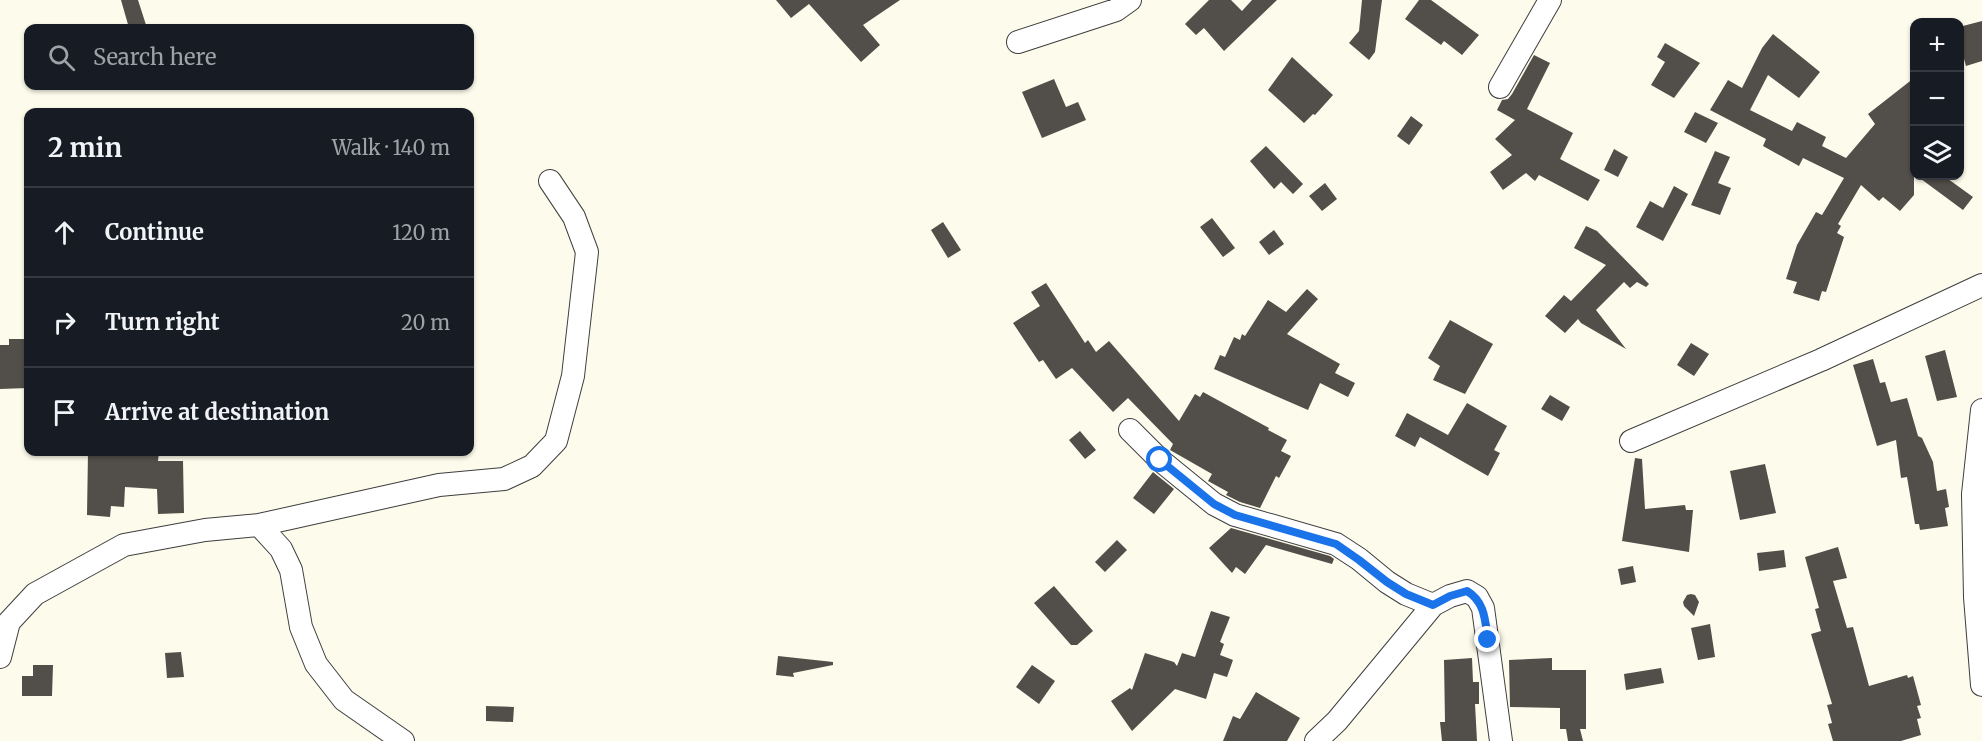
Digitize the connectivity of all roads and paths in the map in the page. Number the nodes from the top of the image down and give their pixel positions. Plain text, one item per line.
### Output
1 (1130, 0) edge
2 (1550, 0) edge
3 (1017, 42) dead end
4 (1500, 87) dead end
5 (550, 181) dead end
6 (1982, 285) edge
7 (1982, 410) edge
8 (1130, 430) dead end
9 (1631, 441) dead end
10 (259, 525) junction
11 (1433, 605) junction
12 (0, 657) edge
13 (1982, 685) edge
14 (403, 741) edge
15 (1316, 741) edge
16 (1501, 741) edge

1 - 3 street
2 - 4 street
5 - 10 street
6 - 9 street
7 - 13 street
8 - 11 street
10 - 12 street
10 - 14 street
11 - 15 street
11 - 16 street

